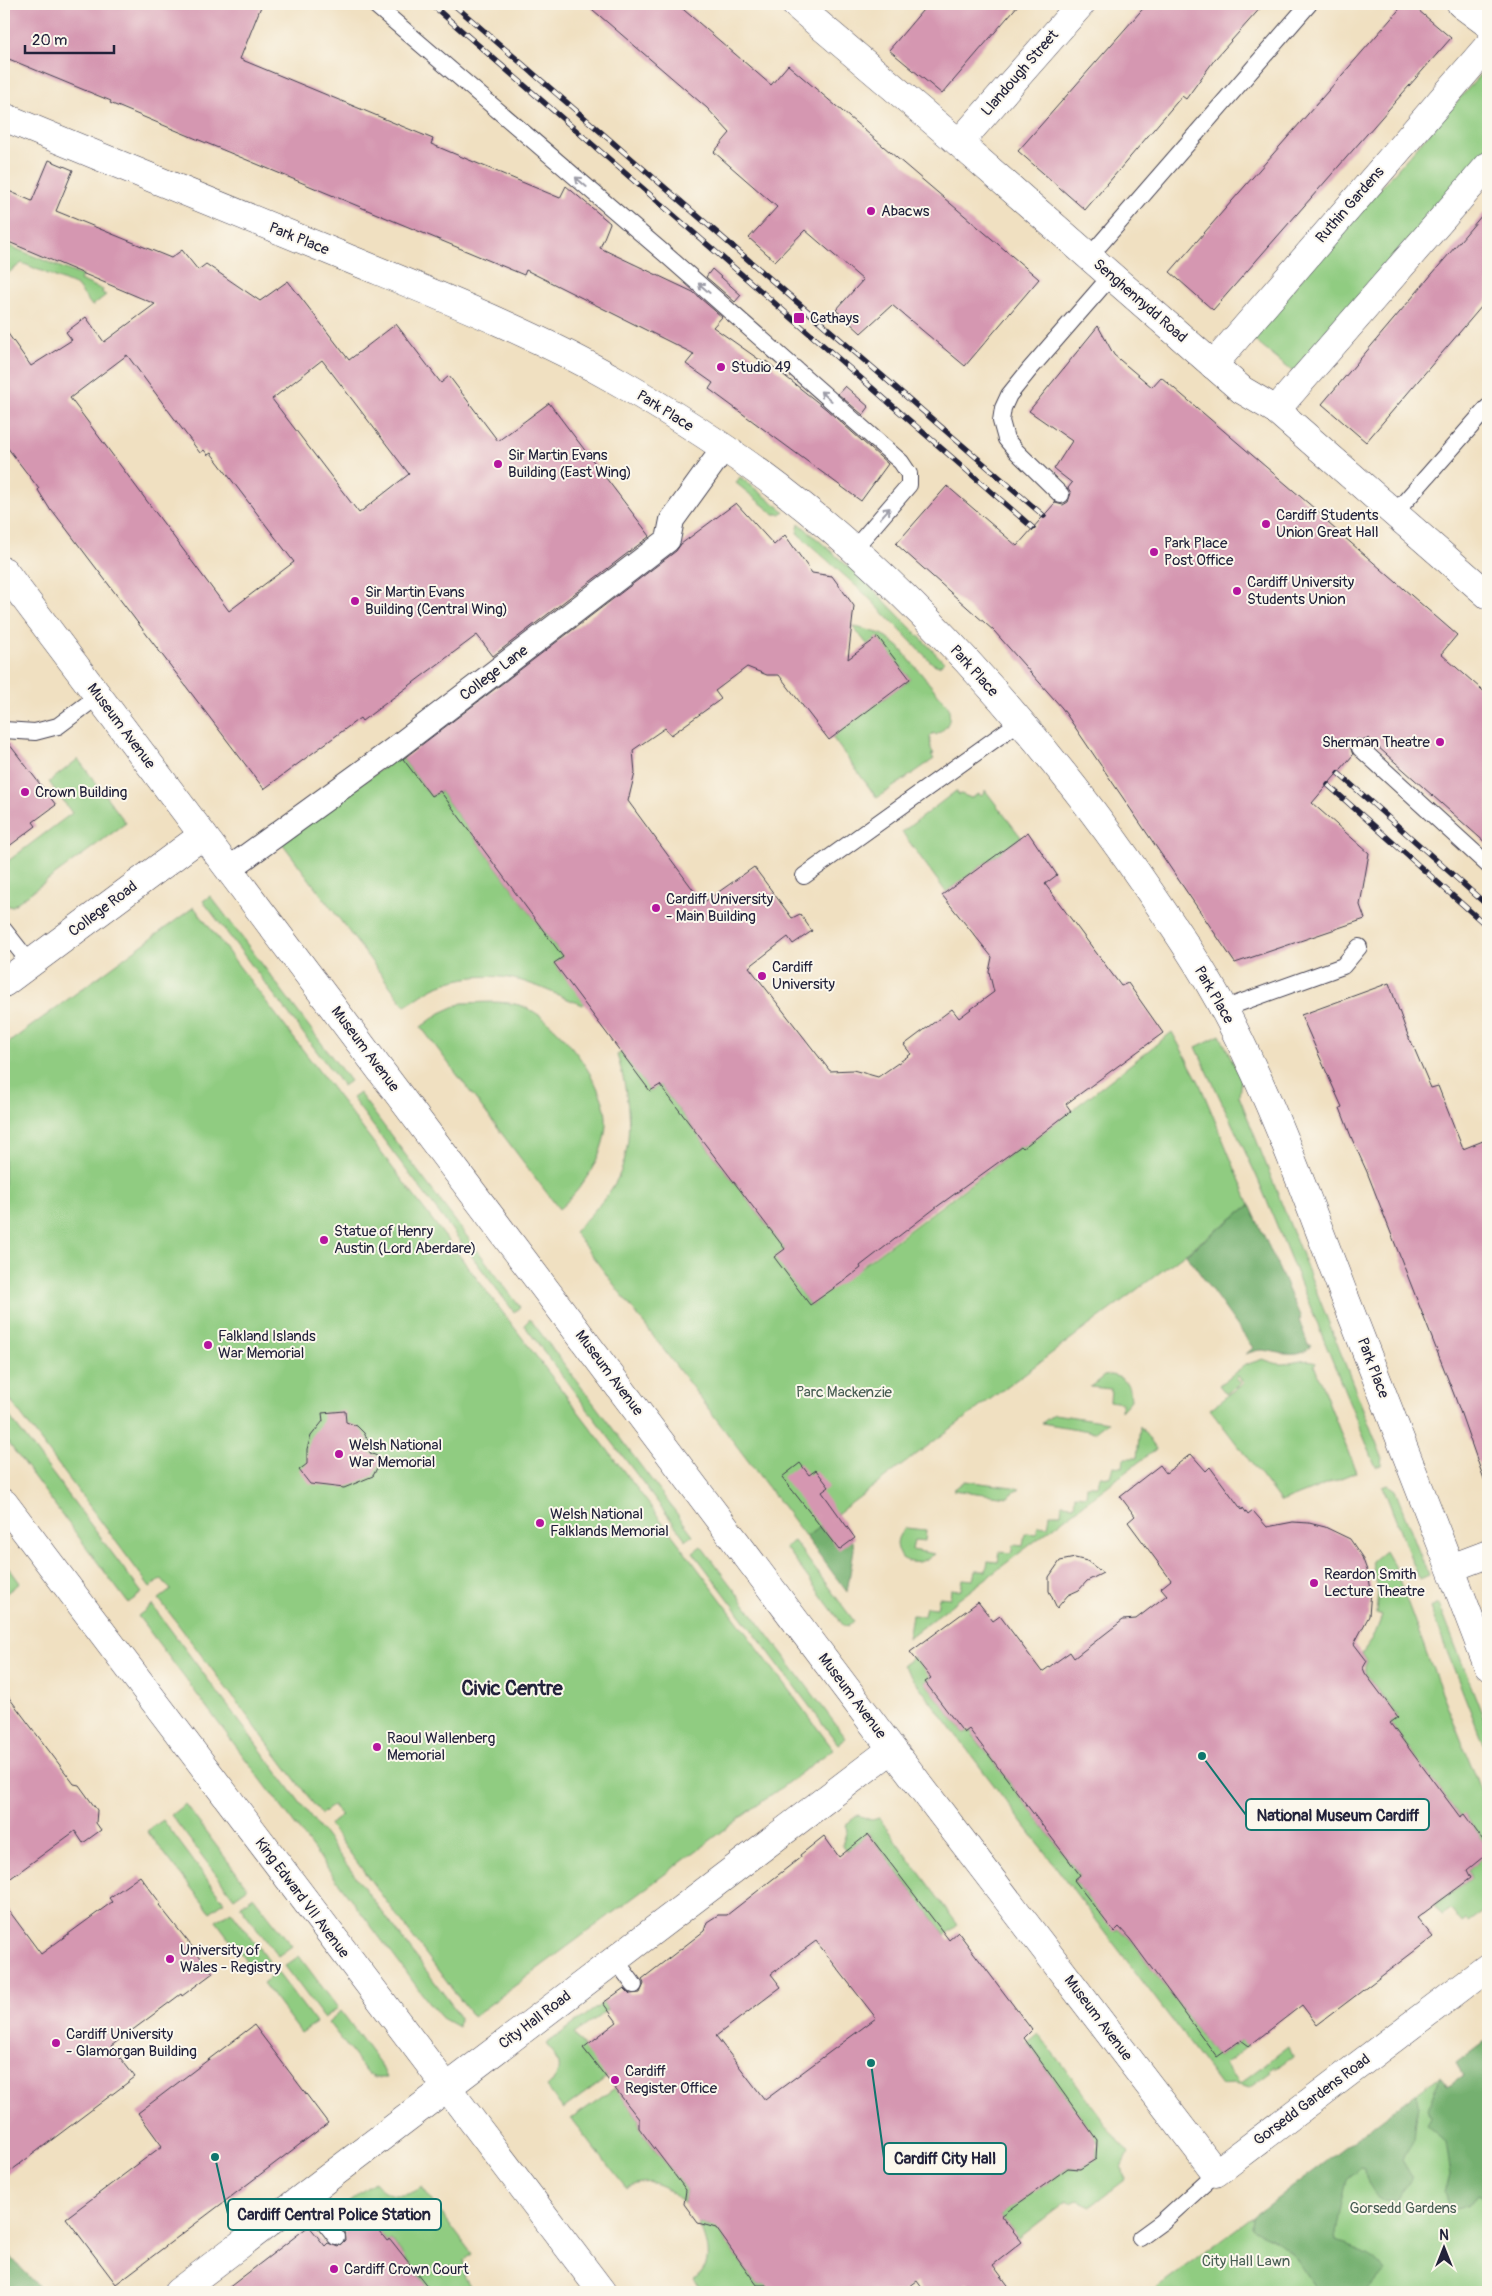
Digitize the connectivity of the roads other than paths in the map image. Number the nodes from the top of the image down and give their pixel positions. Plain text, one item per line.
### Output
1 (374, 4) edge
2 (795, 4) edge
3 (1081, 4) edge
4 (1309, 4) edge
5 (1461, 4) edge
6 (1488, 24) edge
7 (1488, 46) edge
8 (4, 117) edge
9 (959, 143) junction
10 (1488, 166) edge
11 (1089, 257) junction
12 (1111, 276) junction
13 (1213, 365) junction
14 (1488, 407) edge
15 (1276, 410) junction
16 (724, 448) junction
17 (1061, 495) dead end
18 (1394, 514) junction
19 (854, 550) junction
20 (4, 571) edge
21 (1488, 595) edge
22 (98, 696) junction
23 (1020, 722) junction
24 (4, 730) edge
25 (1360, 748) dead end
26 (203, 834) junction
27 (1488, 864) edge
28 (229, 869) junction
29 (804, 876) dead end
30 (4, 930) edge
31 (1359, 947) dead end
32 (30, 963) junction
33 (4, 983) edge
34 (1223, 1009) junction
35 (4, 1503) edge
36 (1488, 1554) edge
37 (1451, 1568) junction
38 (1488, 1666) edge
39 (892, 1748) junction
40 (615, 1960) junction
41 (1488, 1967) edge
42 (634, 1985) dead end
43 (446, 2088) junction
44 (1216, 2173) junction
45 (304, 2196) junction
46 (336, 2237) dead end
47 (1140, 2238) dead end
48 (178, 2292) edge
49 (602, 2292) edge

19 -> 1 lane
2 - 9 street, Senghennydd Road
3 - 9 street, Llandough Street
4 - 11 lane
5 - 6 street
7 - 13 street, Ruthin Gardens
8 - 16 street, Park Place
9 - 11 street, Senghennydd Road
10 - 15 street
11 - 12 street, Senghennydd Road
12 - 13 street, Senghennydd Road
12 - 17 lane
13 - 15 street, Senghennydd Road
14 - 18 lane
15 - 18 street, Senghennydd Road
16 - 19 street, Park Place
16 - 28 street, College Lane
18 - 21 street, Senghennydd Road
19 - 23 street, Park Place
20 - 22 street, Museum Avenue
22 - 24 lane
22 - 26 street, Museum Avenue
23 - 29 lane
23 - 34 street, Park Place
25 - 27 lane
26 - 28 street, Museum Avenue
26 - 32 street, College Road
28 - 39 street, Museum Avenue
30 - 32 lane
31 - 34 lane
32 - 33 street, College Road
34 - 37 street, Park Place
35 - 43 street, King Edward VII Avenue
36 - 37 street
37 - 38 street, Park Place
39 - 40 street, City Hall Road
39 - 44 street, Museum Avenue
40 - 42 lane
40 - 43 street, City Hall Road
41 - 44 street, Gorsedd Gardens Road
43 - 45 street, City Hall Road
43 - 49 street, King Edward VII Avenue
44 - 47 lane, Gorsedd Gardens Road
45 - 46 lane
45 - 48 street, City Hall Road

